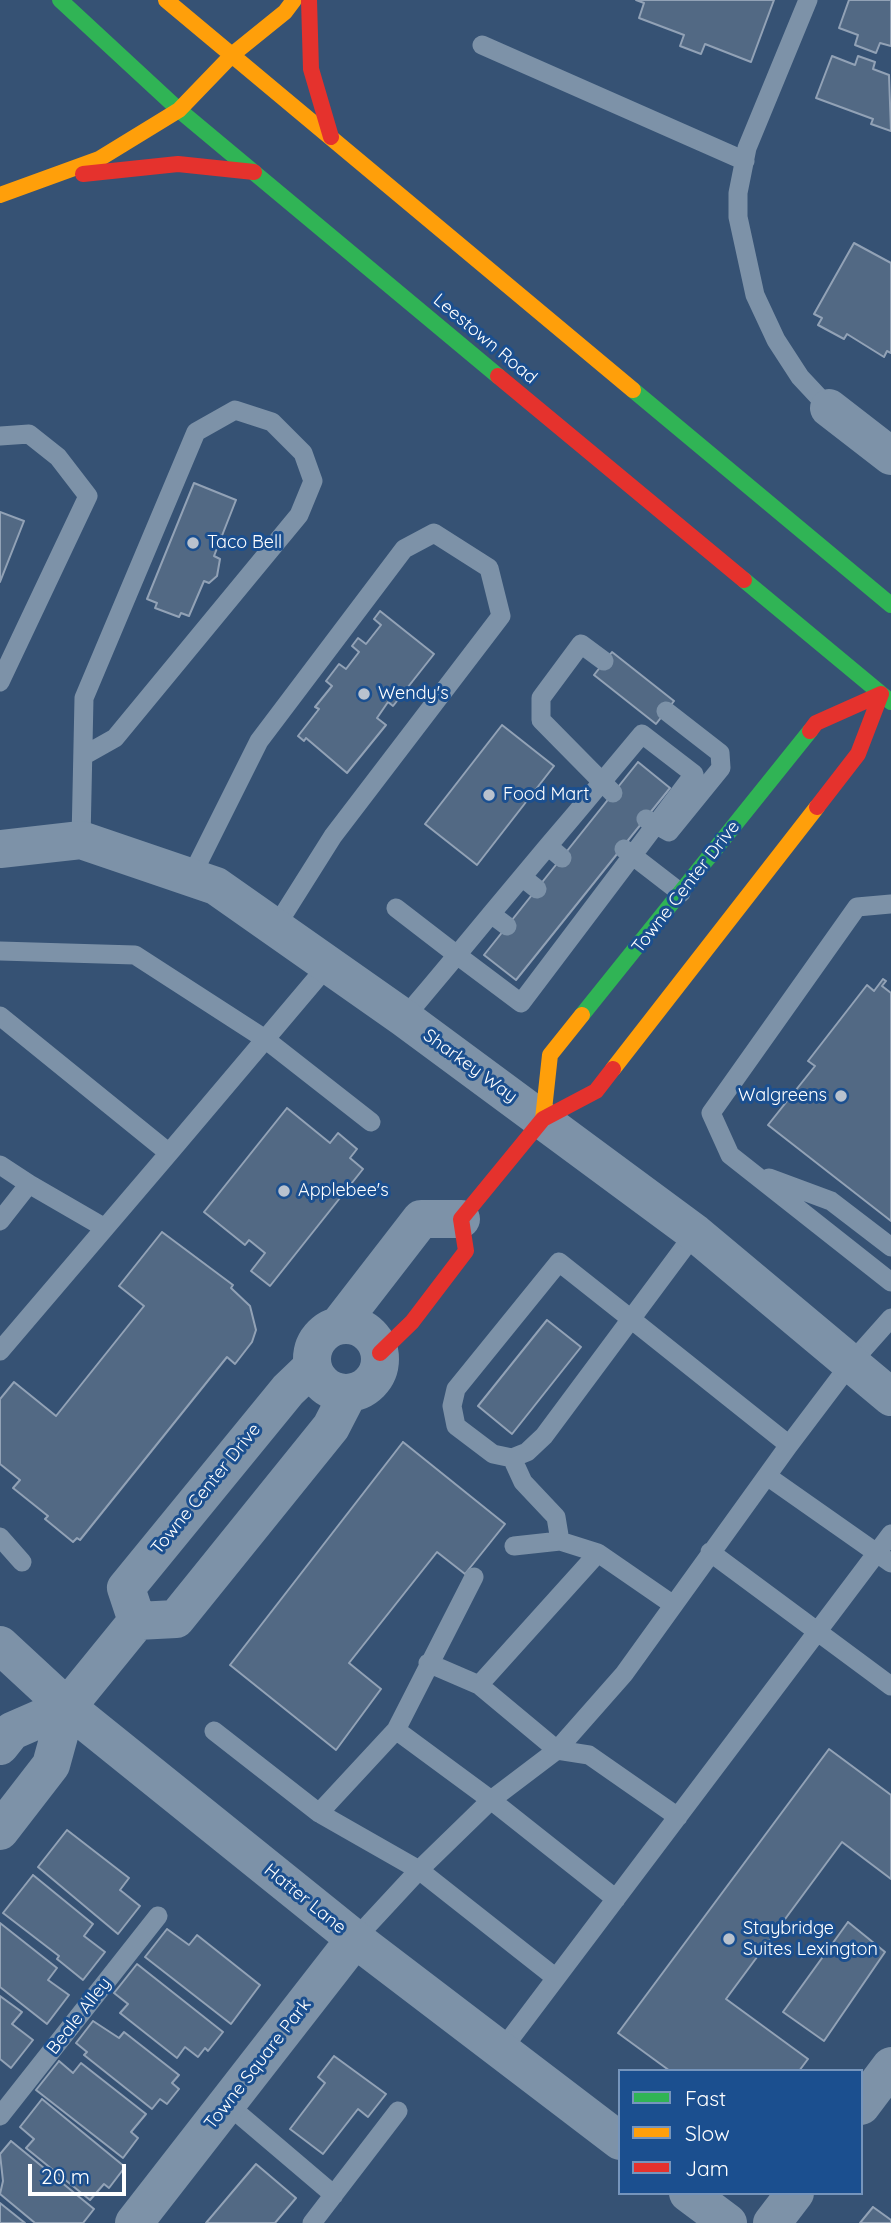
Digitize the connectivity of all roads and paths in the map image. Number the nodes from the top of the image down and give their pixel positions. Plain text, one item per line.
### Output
1 (60, 0) edge
2 (166, 0) edge
3 (294, 0) edge
4 (309, 0) edge
5 (808, 0) edge
6 (482, 45) dead end
7 (233, 54) junction
8 (179, 110) junction
9 (331, 137) junction
10 (745, 161) junction
11 (254, 172) junction
12 (50, 179) junction
13 (0, 195) edge
14 (828, 408) joint
15 (0, 436) edge
16 (891, 456) edge
17 (891, 606) edge
18 (604, 661) dead end
19 (0, 682) edge
20 (888, 693) edge
21 (666, 711) dead end
22 (83, 756) junction
23 (607, 788) junction
24 (650, 822) junction
25 (81, 840) junction
26 (0, 849) edge
27 (628, 852) junction
28 (191, 877) junction
29 (681, 893) junction
30 (891, 904) edge
31 (396, 908) dead end
32 (275, 928) junction
33 (0, 951) edge
34 (457, 955) junction
35 (328, 965) junction
36 (0, 1016) edge
37 (404, 1018) junction
38 (265, 1039) junction
39 (543, 1119) junction
40 (371, 1122) dead end
41 (169, 1153) junction
42 (0, 1165) edge
43 (752, 1172) junction
44 (29, 1184) junction
45 (460, 1219) junction
46 (0, 1221) edge
47 (106, 1228) junction
48 (695, 1233) junction
49 (891, 1247) edge
50 (891, 1282) edge
51 (891, 1318) edge
52 (631, 1319) junction
53 (340, 1325) junction
54 (0, 1351) edge
55 (380, 1353) junction
56 (851, 1363) junction
57 (312, 1367) junction
58 (348, 1394) junction
59 (891, 1397) edge
60 (789, 1445) junction
61 (512, 1458) junction
62 (767, 1476) junction
63 (891, 1534) edge
64 (0, 1536) edge
65 (560, 1541) junction
66 (514, 1546) dead end
67 (710, 1552) junction
68 (598, 1553) junction
69 (884, 1558) edge
70 (22, 1562) dead end
71 (474, 1577) dead end
72 (672, 1604) junction
73 (137, 1621) junction
74 (817, 1632) junction
75 (0, 1645) edge
76 (428, 1663) junction
77 (479, 1685) junction
78 (891, 1686) edge
79 (66, 1707) junction
80 (396, 1730) junction
81 (214, 1731) dead end
82 (0, 1746) edge
83 (556, 1750) junction
84 (491, 1800) junction
85 (319, 1813) junction
86 (678, 1817) junction
87 (0, 1831) edge
88 (419, 1870) junction
89 (616, 1899) junction
90 (158, 1916) dead end
91 (355, 1939) junction
92 (556, 1978) junction
93 (501, 2051) junction
94 (228, 2104) junction
95 (398, 2111) dead end
96 (0, 2116) edge
97 (618, 2139) edge
98 (334, 2194) junction
99 (691, 2195) edge
100 (793, 2195) edge
101 (134, 2223) edge
102 (312, 2223) edge
103 (728, 2223) edge
104 (772, 2223) edge

1 - 8 main road, Leestown Road
2 - 7 main road
3 - 7 main road
4 - 9 main road
5 - 10 lane
6 - 10 lane
7 - 8 main road
7 - 9 main road
8 - 11 main road, Leestown Road
8 - 12 main road
9 - 17 main road
10 - 14 lane
11 - 12 main road
11 - 20 main road, Leestown Road
12 - 13 main road
14 - 16 street
15 - 19 lane
18 - 23 lane
20 - 29 main road, Towne Center Drive
20 - 39 main road
21 - 24 lane
22 - 22 lane
22 - 25 lane
23 - 24 lane
23 - 34 lane
24 - 27 lane
25 - 26 street, Sharkey Way
25 - 28 street, Sharkey Way
27 - 29 lane
27 - 34 lane
28 - 32 street, Sharkey Way
28 - 32 lane
29 - 39 main road, Towne Center Drive
30 - 43 lane
31 - 34 lane
32 - 35 street, Sharkey Way
33 - 38 lane
34 - 37 lane
35 - 37 street, Sharkey Way
35 - 38 lane
36 - 41 lane
37 - 39 street, Sharkey Way
38 - 40 lane
38 - 41 lane
39 - 45 main road
39 - 48 street, Sharkey Way
41 - 47 lane
42 - 44 lane
43 - 49 lane
43 - 50 lane
44 - 46 lane
44 - 47 lane
45 - 53 street
45 - 55 main road
47 - 54 lane
48 - 52 lane
48 - 56 street, Sharkey Way
51 - 56 lane
52 - 60 lane
52 - 61 lane
52 - 61 lane
53 - 55 street
53 - 57 street
55 - 58 street
56 - 59 street, Sharkey Way
56 - 60 lane
57 - 58 street
57 - 73 street, Towne Center Drive
58 - 73 street
60 - 62 lane
61 - 65 lane
62 - 67 lane
62 - 69 lane
63 - 69 lane
64 - 70 lane
65 - 66 lane
65 - 68 lane
67 - 72 lane
67 - 74 lane
68 - 72 lane
68 - 77 lane
69 - 74 lane
71 - 76 lane
72 - 83 lane
73 - 79 street
74 - 78 lane
74 - 86 lane
75 - 79 street, Hatter Lane
76 - 77 lane
76 - 80 lane
77 - 83 lane
79 - 82 street
79 - 87 street
79 - 91 street, Hatter Lane
80 - 84 lane
80 - 85 lane
81 - 85 lane
83 - 84 lane
83 - 86 lane
84 - 88 lane
84 - 89 lane
85 - 88 lane
86 - 89 lane
88 - 91 lane
88 - 92 lane
89 - 92 lane
90 - 96 lane, Beale Alley
91 - 93 street, Hatter Lane
91 - 94 street, Towne Square Park
92 - 93 lane
93 - 97 street, Hatter Lane
94 - 98 lane
94 - 101 street, Towne Square Park
95 - 98 lane
98 - 102 lane
99 - 103 street
100 - 104 street

